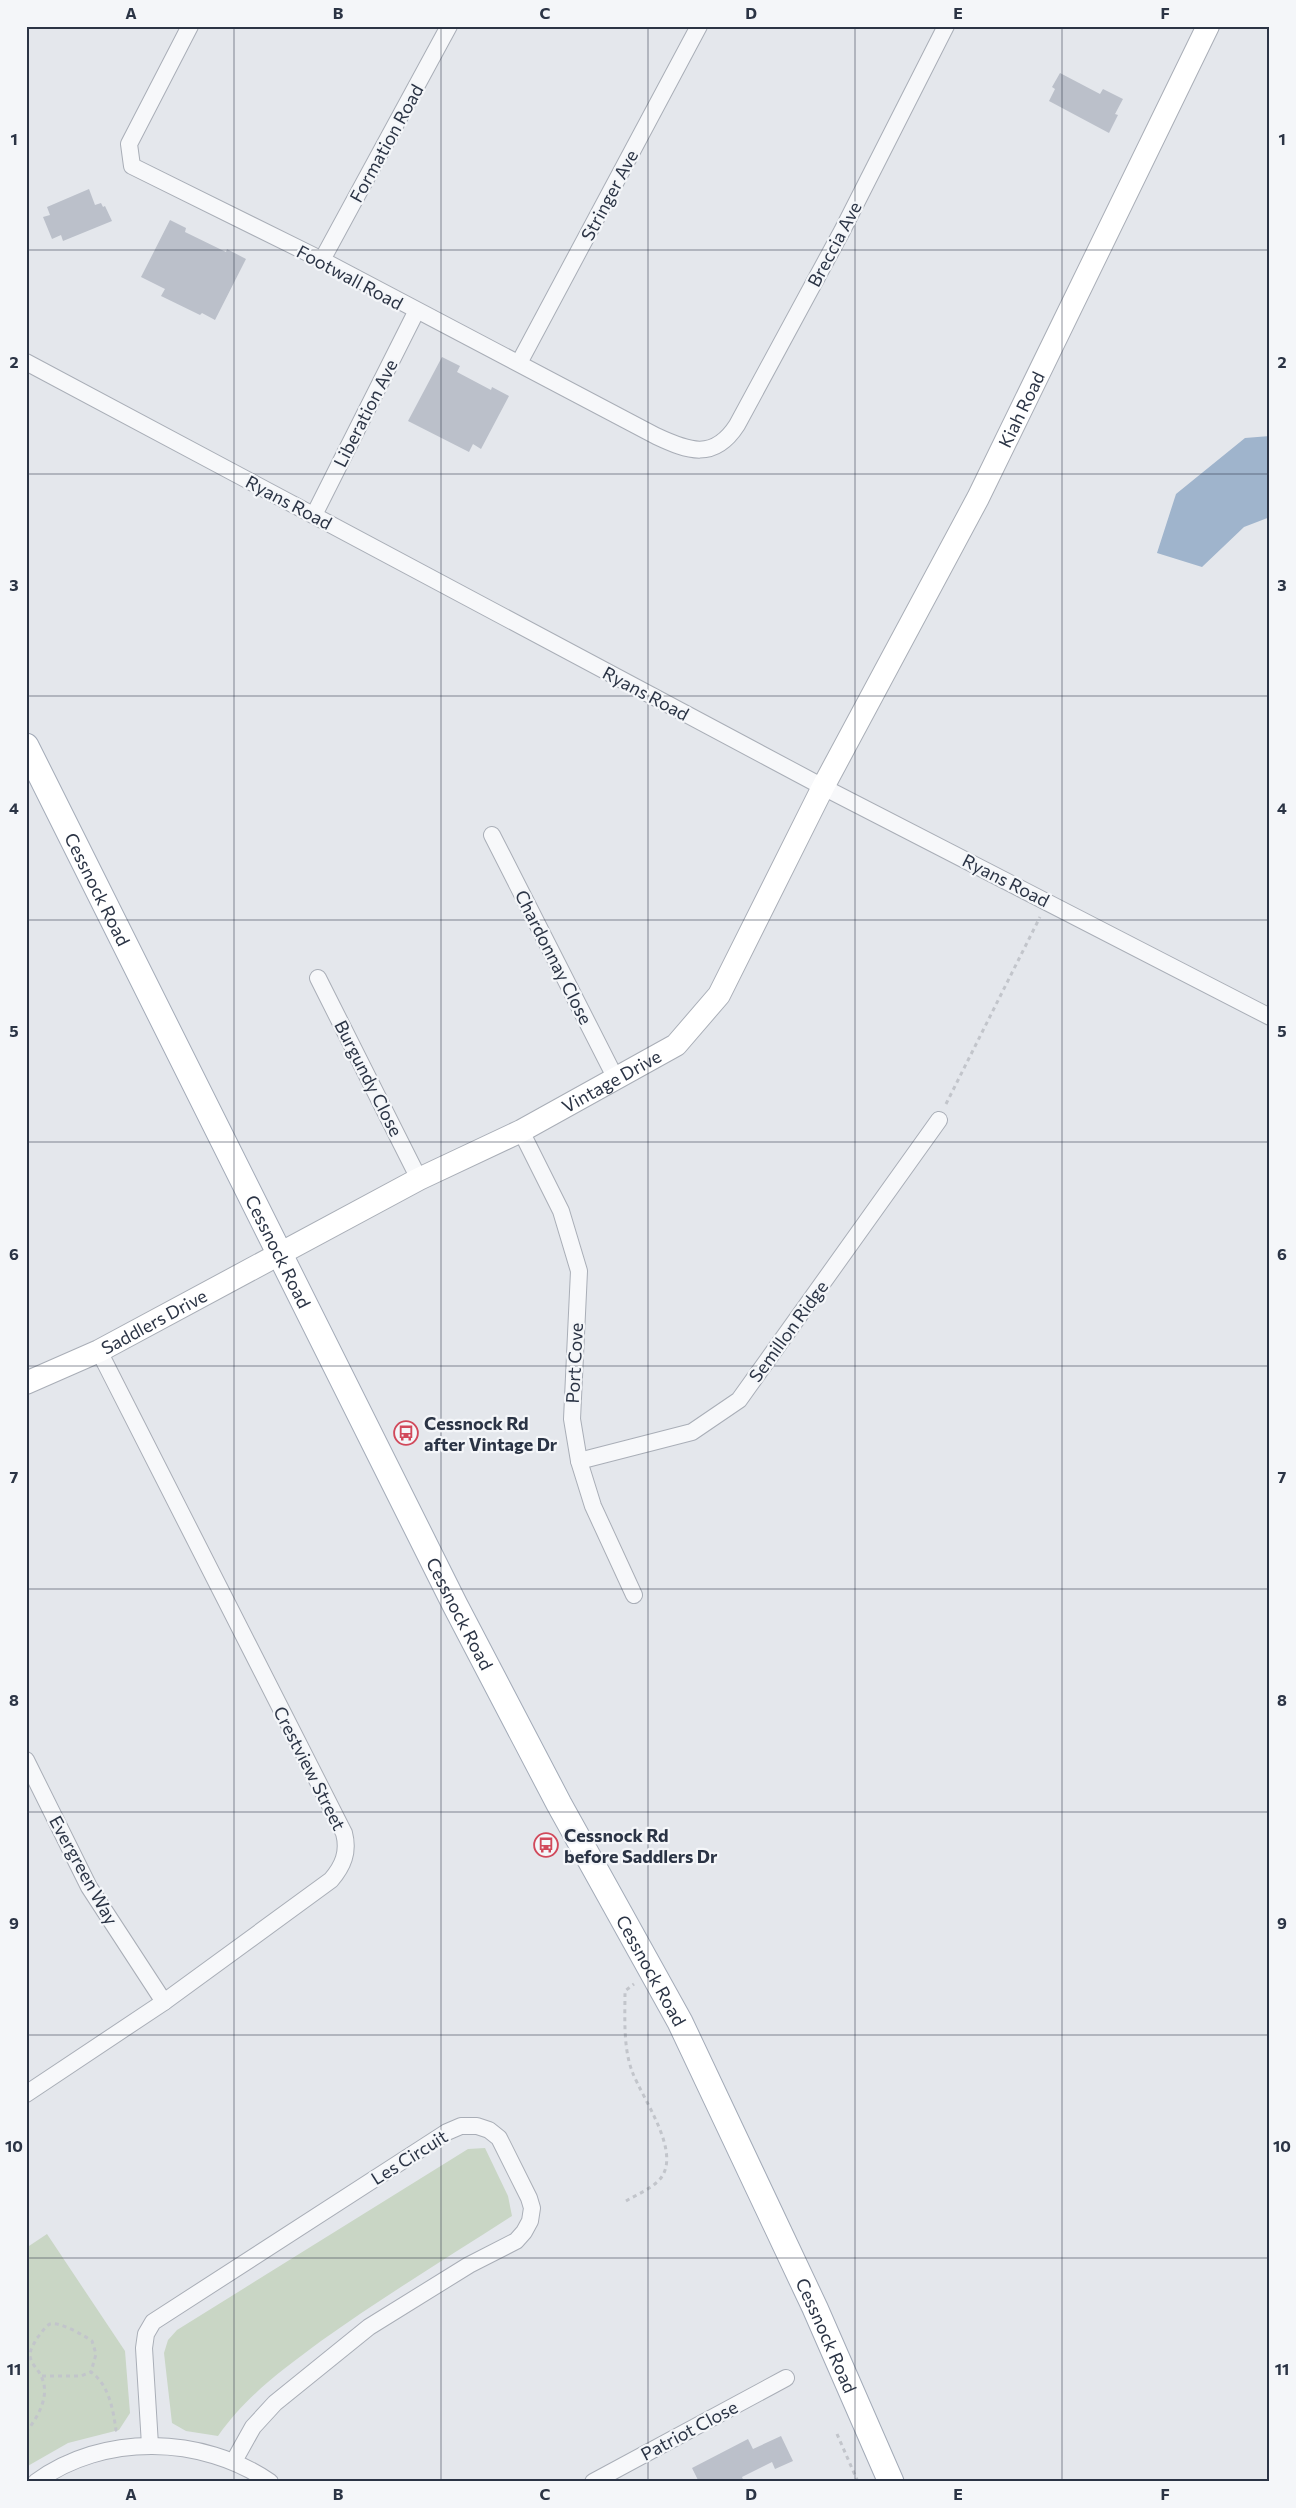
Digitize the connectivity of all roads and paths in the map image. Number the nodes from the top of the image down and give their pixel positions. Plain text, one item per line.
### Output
1 (190, 26) edge
2 (449, 26) edge
3 (699, 26) edge
4 (946, 26) edge
5 (1208, 26) edge
6 (322, 260) junction
7 (416, 312) junction
8 (26, 362) edge
9 (519, 363) junction
10 (708, 449) joint
11 (314, 515) junction
12 (26, 746) edge
13 (822, 787) junction
14 (492, 835) dead end
15 (1048, 901) junction
16 (318, 978) dead end
17 (1270, 1017) edge
18 (616, 1079) junction
19 (939, 1120) joint
20 (521, 1131) junction
21 (420, 1179) junction
22 (280, 1253) junction
23 (99, 1351) junction
24 (26, 1382) edge
25 (579, 1461) junction
26 (634, 1595) dead end
27 (26, 1760) edge
28 (636, 1982) dead end
29 (164, 2002) junction
30 (26, 2094) edge
31 (626, 2201) dead end
32 (91, 2372) junction
33 (42, 2376) junction
34 (786, 2378) dead end
35 (26, 2432) edge
36 (110, 2432) dead end
37 (837, 2434) dead end
38 (150, 2445) junction
39 (234, 2461) junction
40 (36, 2482) edge
41 (270, 2482) edge
42 (593, 2482) edge
43 (858, 2482) edge
44 (891, 2482) edge

1 - 6 street, Footwall Road
2 - 6 street, Formation Road
3 - 9 street, Stringer Ave
4 - 10 street, Breccia Ave
5 - 13 street, Kiah Road
6 - 7 street, Footwall Road
7 - 9 street, Footwall Road
7 - 11 street, Liberation Ave
8 - 11 street, Ryans Road
9 - 10 street, Footwall Road
11 - 13 street, Ryans Road
12 - 22 main road, Cessnock Road
13 - 15 street, Ryans Road
13 - 18 street, Vintage Drive
14 - 18 street, Chardonnay Close
15 - 17 street, Ryans Road
15 - 19 path
16 - 21 street, Burgundy Close
18 - 20 street, Vintage Drive
19 - 25 street, Semillon Ridge
20 - 21 street, Vintage Drive
20 - 25 street, Port Cove
21 - 22 street, Vintage Drive
22 - 23 street, Saddlers Drive
22 - 44 main road, Cessnock Road
23 - 24 street, Saddlers Drive
23 - 29 street, Crestview Street
25 - 26 street, Port Cove
27 - 29 street, Evergreen Way
28 - 31 path
29 - 30 street, Crestview Street
32 - 33 path
32 - 33 path
32 - 36 path
33 - 35 path
34 - 42 street, Patriot Close
37 - 43 path
38 - 39 street
38 - 39 street, Les Circuit
38 - 40 street
39 - 41 street

